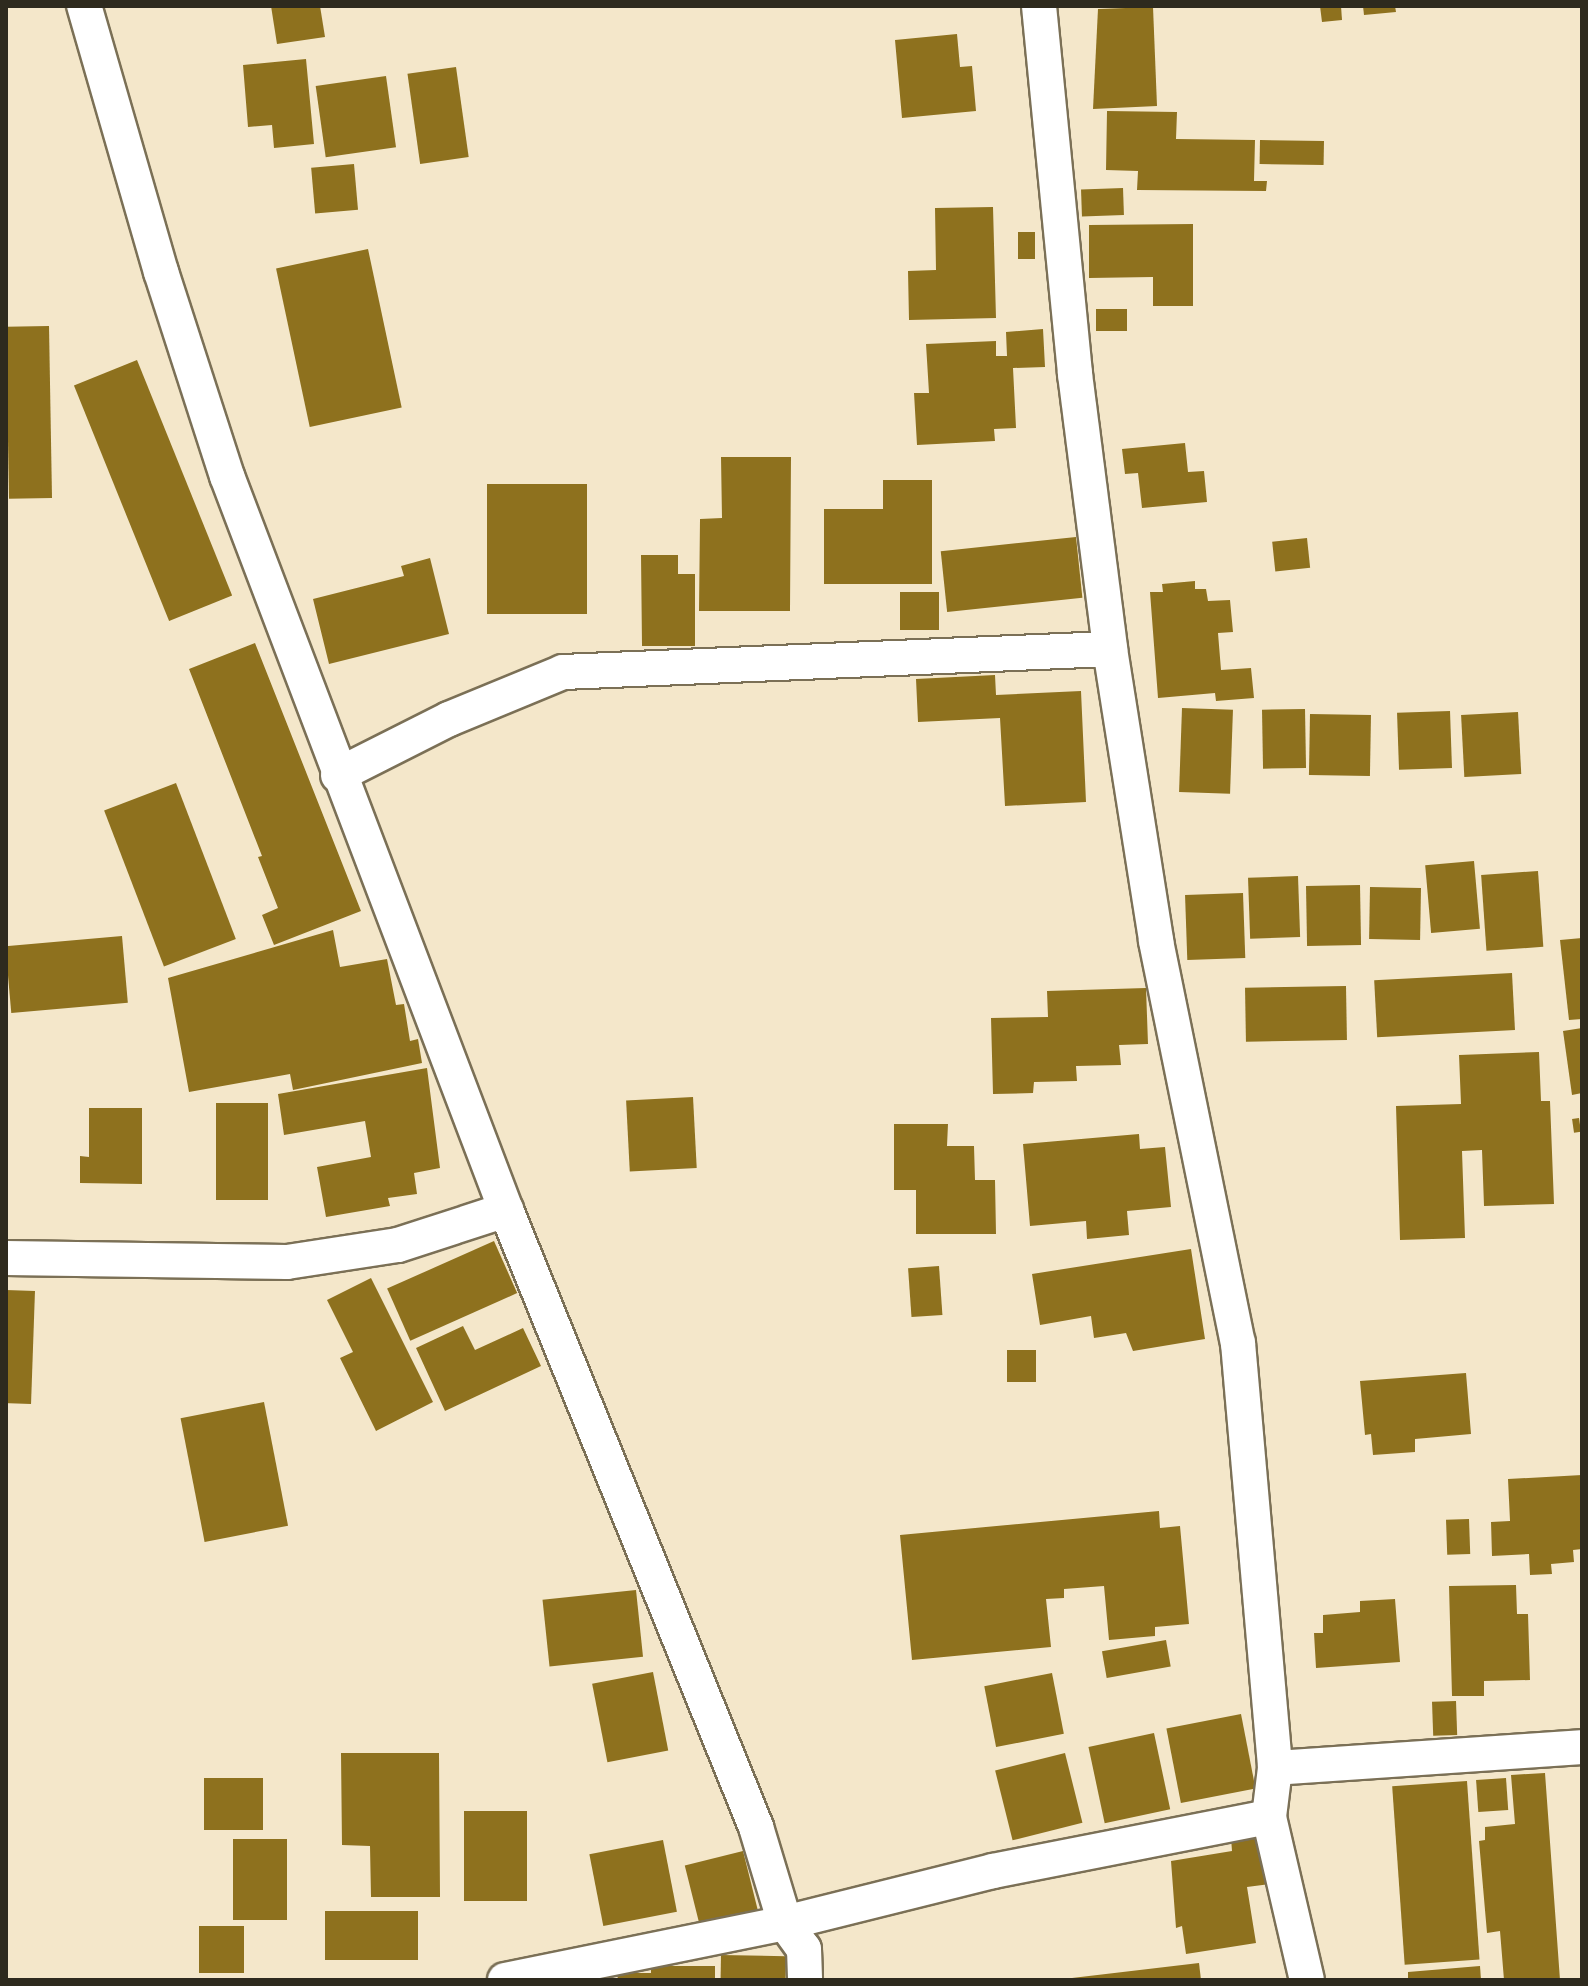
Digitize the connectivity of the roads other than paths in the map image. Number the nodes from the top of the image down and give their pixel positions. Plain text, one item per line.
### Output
1 (84, 6) edge
2 (1039, 6) edge
3 (1110, 649) junction
4 (338, 775) junction
5 (506, 1210) junction
6 (6, 1258) edge
7 (1582, 1747) edge
8 (1275, 1768) junction
9 (1269, 1817) junction
10 (785, 1923) junction
11 (505, 1980) edge
12 (805, 1980) edge
13 (1307, 1980) edge

1 - 4 street
2 - 3 street
3 - 4 street
3 - 8 street
4 - 5 street
5 - 6 street
5 - 10 street
7 - 8 street
8 - 9 street
9 - 10 street
9 - 13 street
10 - 11 street
10 - 12 street

